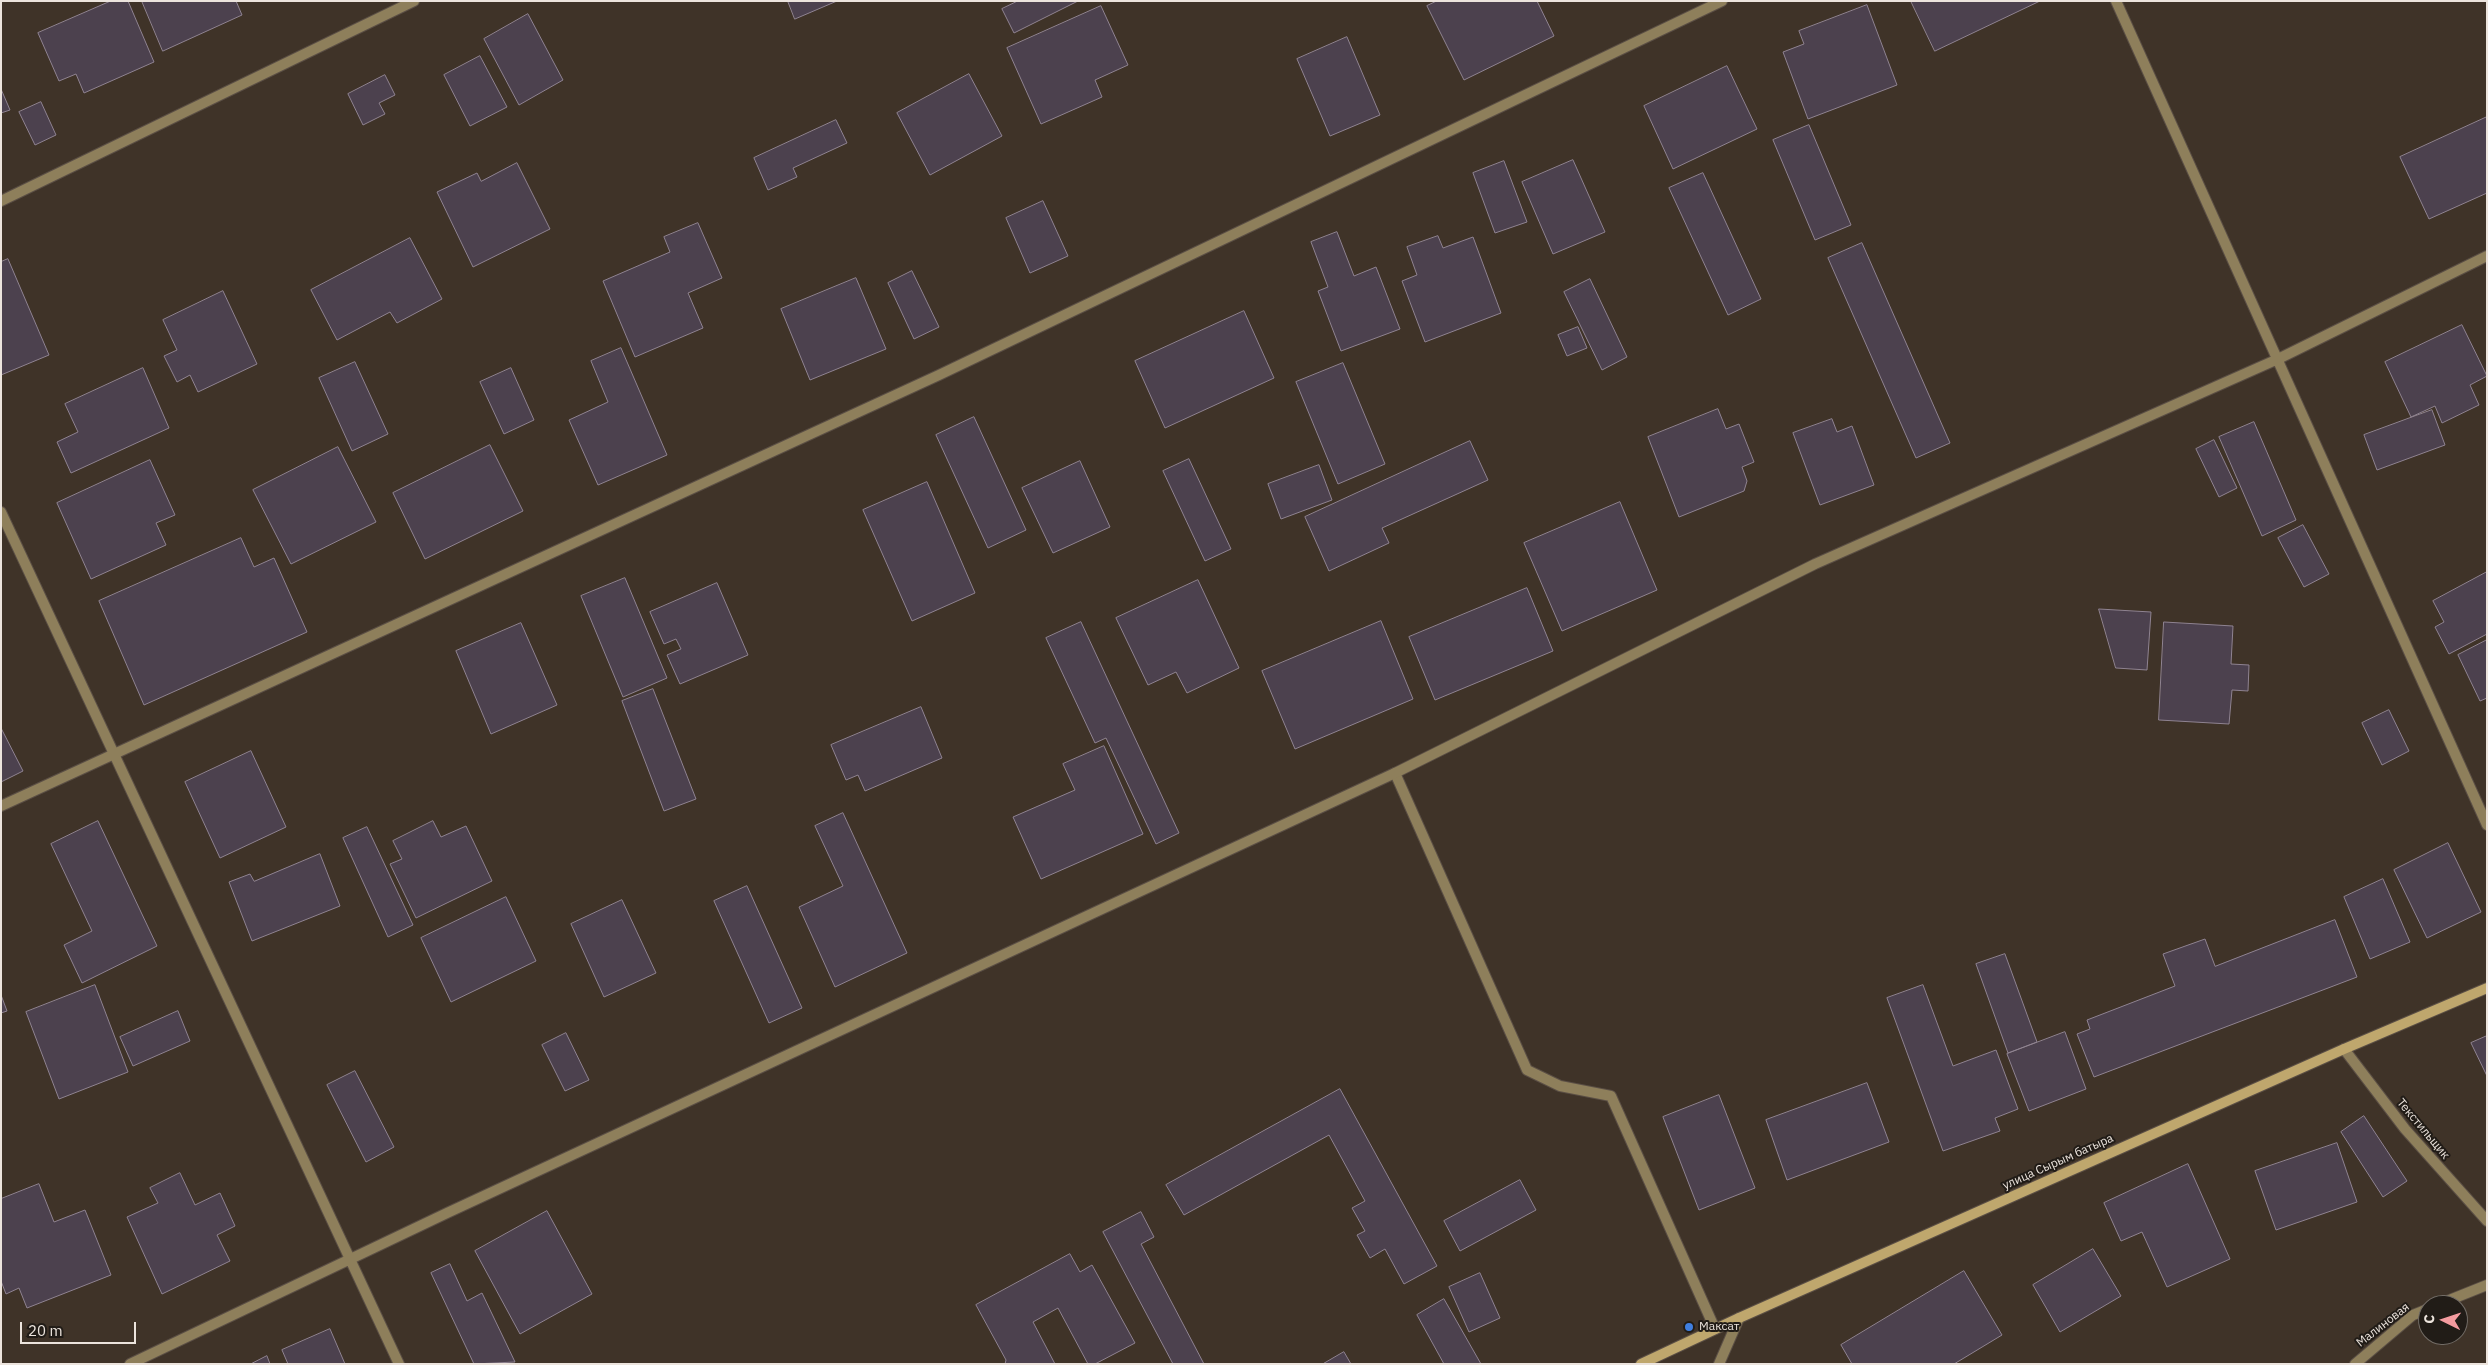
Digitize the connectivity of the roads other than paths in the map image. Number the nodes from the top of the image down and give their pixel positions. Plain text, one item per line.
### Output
1 (414, 1) edge
2 (1722, 1) edge
3 (2116, 1) edge
4 (1, 201) edge
5 (2487, 256) edge
6 (2278, 359) junction
7 (1, 512) edge
8 (113, 754) junction
9 (1395, 772) junction
10 (1, 806) edge
11 (2487, 825) edge
12 (2487, 988) edge
13 (2344, 1049) junction
14 (2487, 1221) edge
15 (350, 1260) junction
16 (2487, 1285) edge
17 (2462, 1295) edge
18 (2418, 1313) edge
19 (1739, 1318) junction
20 (1716, 1328) junction
21 (130, 1364) edge
22 (399, 1364) edge
23 (1641, 1364) edge
24 (1719, 1364) edge
25 (2356, 1364) edge

1 - 4 street
2 - 8 street
3 - 6 street
5 - 6 street
6 - 9 street
6 - 11 street
7 - 8 street
8 - 10 street
8 - 15 street
9 - 15 street
9 - 20 street
12 - 13 street, улица Сырым батыра
13 - 14 street, Текстильщик
13 - 19 street, улица Сырым батыра
15 - 21 street
15 - 22 street
16 - 17 street
18 - 25 street, Малиновая
19 - 20 street, улица Сырым батыра
19 - 24 street
20 - 23 street, улица Сырым батыра

